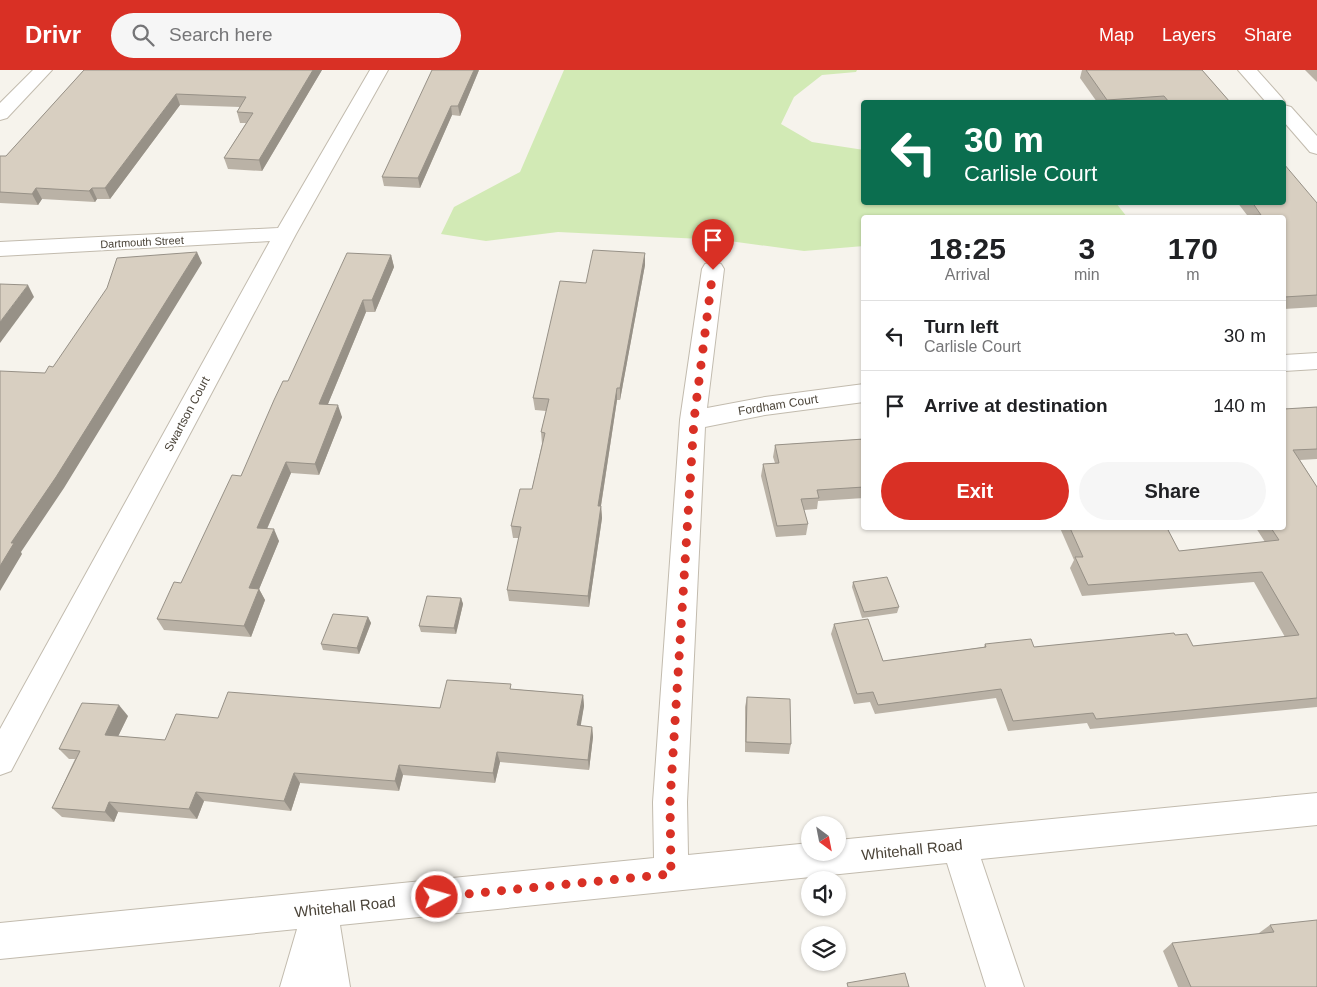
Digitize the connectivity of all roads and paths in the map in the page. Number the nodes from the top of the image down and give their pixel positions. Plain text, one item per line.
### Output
1 (42, 70) edge
2 (379, 70) edge
3 (1247, 70) edge
4 (1274, 100) edge
5 (1286, 113) edge
6 (0, 114) edge
7 (1317, 148) edge
8 (285, 234) junction
9 (0, 249) edge
10 (713, 270) dead end
11 (1317, 361) edge
12 (1286, 363) edge
13 (861, 394) edge
14 (694, 420) junction
15 (0, 760) edge
16 (1317, 809) edge
17 (959, 845) junction
18 (671, 874) junction
19 (320, 909) junction
20 (0, 941) edge
21 (299, 987) edge
22 (332, 987) edge
23 (1005, 987) edge

1 - 6 street
2 - 8 street, Swartson Court
3 - 4 street
5 - 7 street
8 - 9 street, Dartmouth Street
8 - 15 street, Swartson Court
10 - 14 street
11 - 12 street
13 - 14 street, Fordham Court
14 - 18 street
16 - 17 street, Whitehall Road
17 - 18 street, Whitehall Road
17 - 23 street
18 - 19 street, Whitehall Road
19 - 20 street, Whitehall Road
19 - 21 street
19 - 22 street

